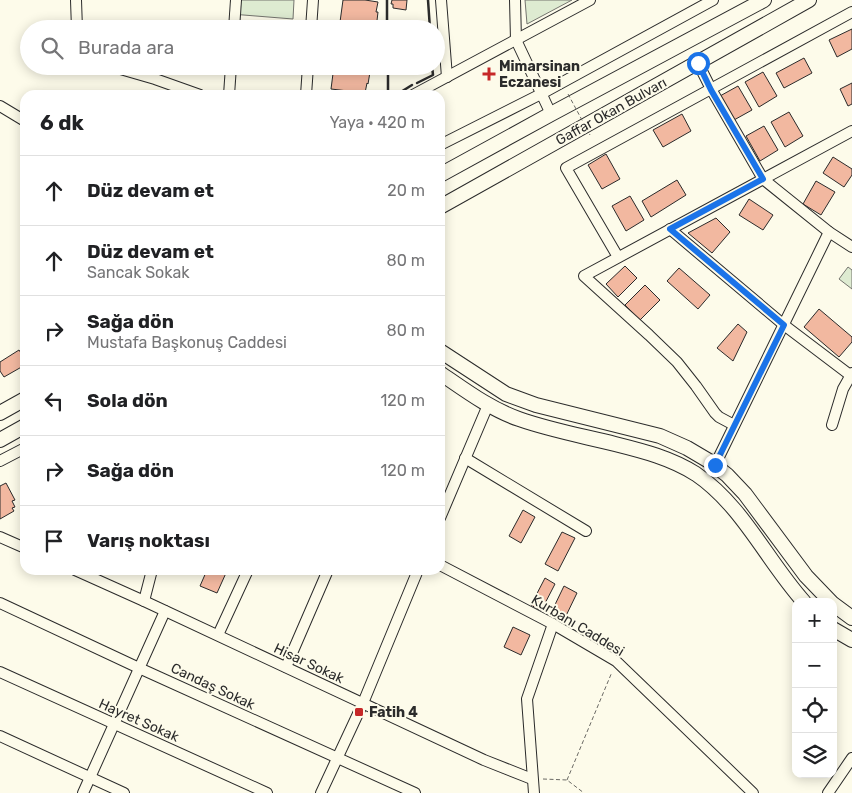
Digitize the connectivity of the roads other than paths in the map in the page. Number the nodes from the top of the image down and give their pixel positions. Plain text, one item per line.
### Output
1 (76, 0) edge
2 (236, 0) edge
3 (313, 0) edge
4 (441, 0) edge
5 (515, 0) edge
6 (590, 0) edge
7 (713, 0) edge
8 (809, 0) edge
9 (757, 2) edge
10 (852, 12) edge
11 (77, 20) edge
12 (235, 20) edge
13 (312, 20) edge
14 (443, 20) edge
15 (516, 40) junction
16 (445, 51) edge
17 (698, 63) junction
18 (141, 75) edge
19 (230, 75) edge
20 (307, 75) edge
21 (447, 77) junction
22 (186, 90) edge
23 (229, 90) edge
24 (306, 90) edge
25 (422, 90) edge
26 (711, 90) junction
27 (541, 94) junction
28 (0, 106) edge
29 (551, 114) junction
30 (20, 118) edge
31 (852, 131) edge
32 (445, 142) edge
33 (445, 173) edge
34 (763, 179) junction
35 (445, 204) edge
36 (670, 229) junction
37 (829, 232) junction
38 (852, 248) edge
39 (618, 257) junction
40 (784, 325) junction
41 (445, 354) edge
42 (851, 374) edge
43 (445, 376) edge
44 (20, 402) edge
45 (488, 405) junction
46 (0, 412) edge
47 (734, 424) junction
48 (832, 425) dead end
49 (20, 429) edge
50 (0, 440) edge
51 (20, 451) edge
52 (465, 458) junction
53 (0, 461) edge
54 (715, 465) junction
55 (445, 506) edge
56 (586, 531) dead end
57 (0, 537) edge
58 (20, 546) edge
59 (445, 567) edge
60 (87, 575) edge
61 (151, 575) edge
62 (246, 575) edge
63 (326, 575) edge
64 (416, 575) edge
65 (801, 598) edge
66 (827, 598) edge
67 (144, 601) junction
68 (0, 603) edge
69 (837, 607) edge
70 (165, 611) junction
71 (852, 618) edge
72 (553, 624) junction
73 (837, 631) edge
74 (218, 635) junction
75 (852, 640) edge
76 (286, 667) junction
77 (139, 668) junction
78 (0, 672) edge
79 (363, 703) junction
80 (114, 724) junction
81 (0, 736) edge
82 (337, 758) junction
83 (852, 758) edge
84 (90, 777) junction
85 (532, 779) junction
86 (83, 793) edge
87 (124, 793) edge
88 (267, 793) edge
89 (321, 793) edge
90 (415, 793) edge
91 (534, 793) edge
92 (752, 793) edge
93 (828, 793) edge

1 - 11 street
2 - 12 street
3 - 13 street
4 - 14 street
5 - 15 street
6 - 15 street
7 - 27 street
8 - 17 highway, Gaffar Okan Bulvarı
9 - 29 highway, Gaffar Okan Bulvarı
10 - 26 street
15 - 21 street
15 - 27 street
16 - 21 street
17 - 26 street
17 - 35 highway, Gaffar Okan Bulvarı
18 - 22 street
19 - 23 street
20 - 24 street
21 - 25 street
26 - 34 street
26 - 39 street
27 - 29 street
27 - 32 street
28 - 30 street
29 - 33 highway, Gaffar Okan Bulvarı
31 - 34 street
34 - 36 street
34 - 37 street
36 - 39 street
36 - 40 street
37 - 38 street
37 - 40 street
39 - 47 street
40 - 42 street
40 - 47 street
41 - 54 highway
42 - 48 street
43 - 45 highway
44 - 46 highway
45 - 52 street
45 - 65 highway
47 - 54 street
49 - 50 highway
51 - 53 street
52 - 55 street
52 - 56 street
54 - 66 highway
57 - 58 street
59 - 72 street, Kurbanı Caddesi
60 - 67 street, Hisar Sokak
61 - 67 street
62 - 74 street
63 - 76 street
64 - 79 street
67 - 70 street, Hisar Sokak
68 - 77 street, Candaş Sokak
69 - 71 highway
70 - 74 street, Hisar Sokak
70 - 77 street
72 - 85 street
72 - 92 street, Kurbanı Caddesi
73 - 75 highway
74 - 76 street, Hisar Sokak
76 - 79 street, Hisar Sokak
77 - 80 street
77 - 82 street, Candaş Sokak
78 - 80 street, Hayret Sokak
79 - 82 street
79 - 85 street, Hisar Sokak
80 - 84 street
80 - 88 street, Hayret Sokak
81 - 84 street
82 - 89 street
82 - 90 street, Candaş Sokak
83 - 93 street
84 - 86 street
84 - 87 street
85 - 91 street

